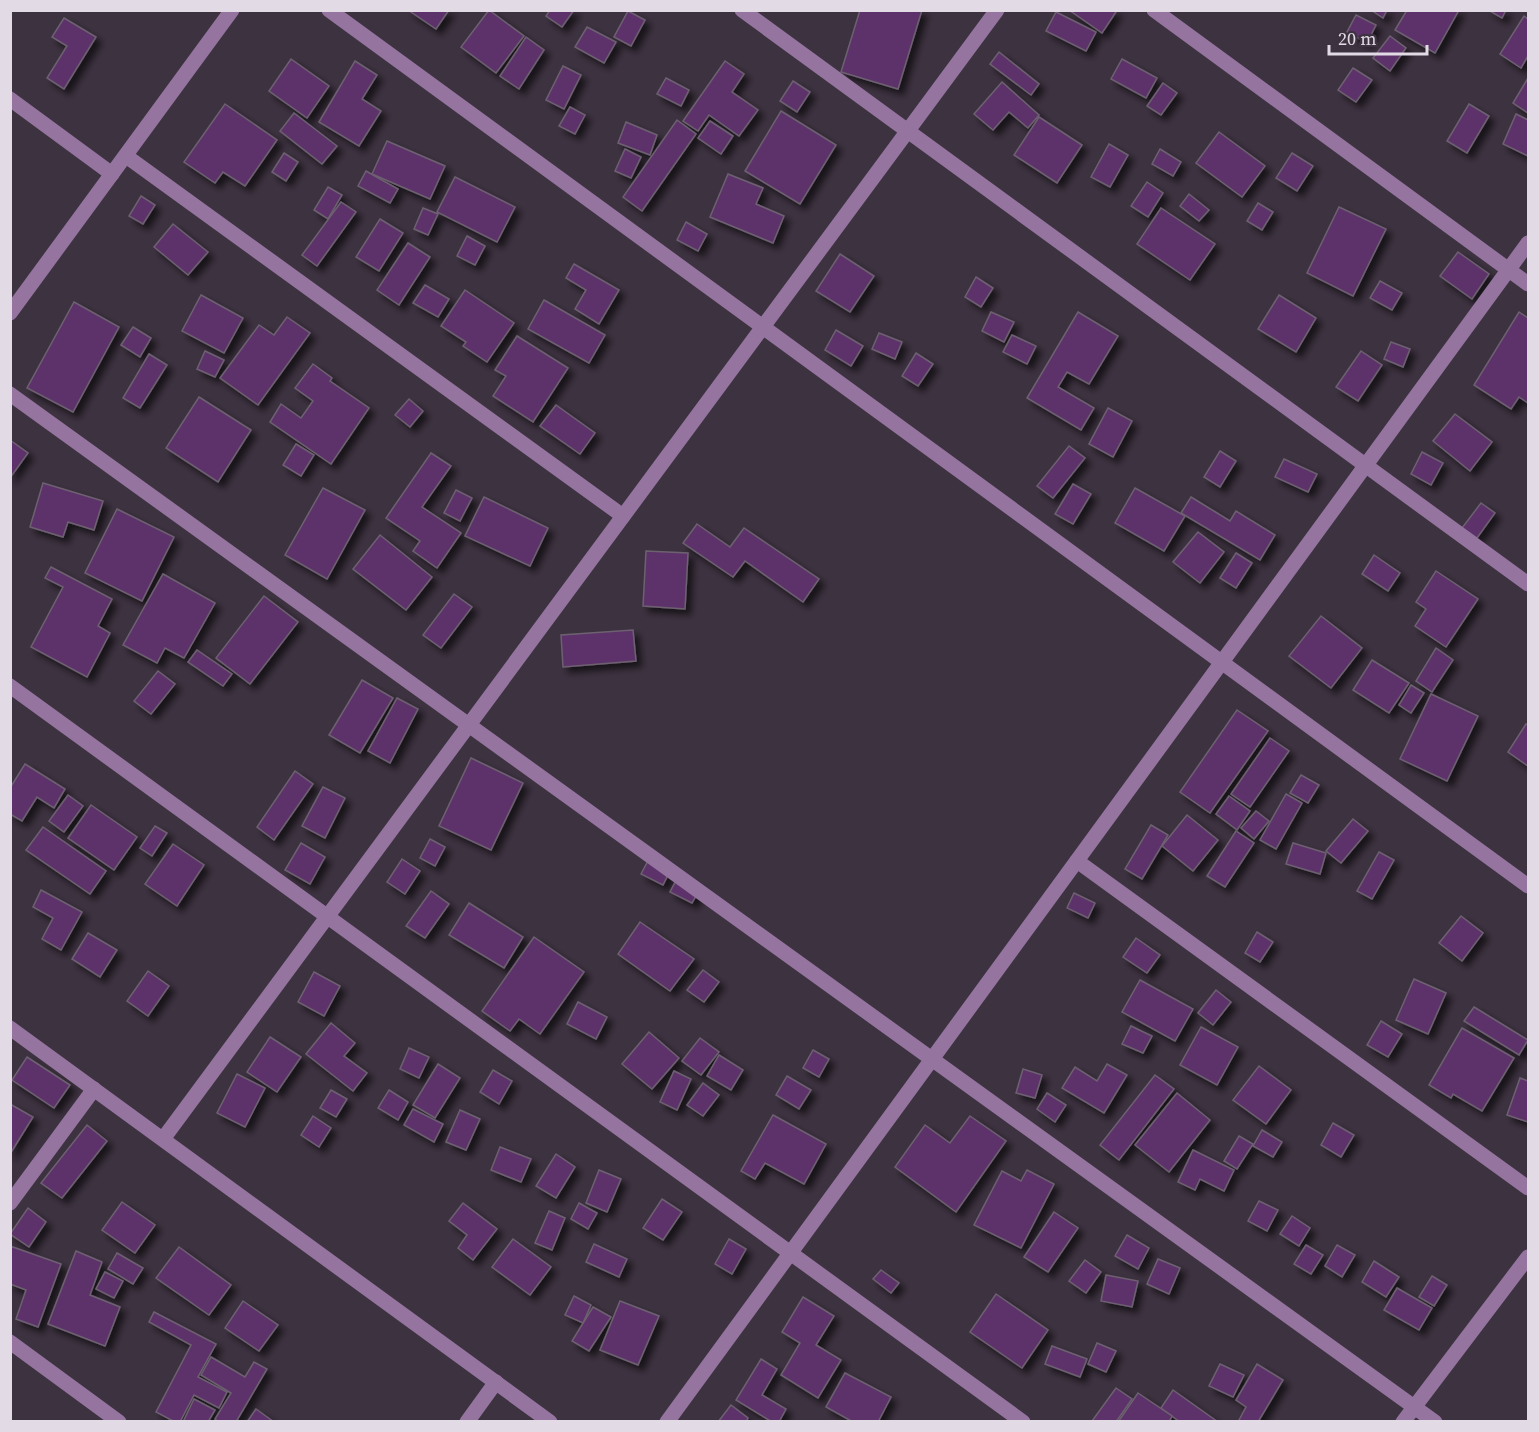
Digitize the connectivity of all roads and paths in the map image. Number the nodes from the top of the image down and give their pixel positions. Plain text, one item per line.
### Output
1 (232, 10) edge
2 (329, 10) edge
3 (742, 10) edge
4 (997, 10) edge
5 (1154, 10) edge
6 (10, 99) edge
7 (907, 131) junction
8 (126, 156) junction
9 (112, 174) junction
10 (1528, 243) edge
11 (1509, 270) junction
12 (1528, 284) edge
13 (10, 313) edge
14 (763, 327) junction
15 (10, 394) edge
16 (1366, 466) junction
17 (623, 516) junction
18 (1528, 584) edge
19 (1222, 663) junction
20 (10, 686) edge
21 (469, 725) junction
22 (1077, 861) junction
23 (1528, 886) edge
24 (328, 917) junction
25 (10, 1028) edge
26 (932, 1059) junction
27 (94, 1089) junction
28 (163, 1139) junction
29 (1528, 1188) edge
30 (10, 1203) edge
31 (791, 1253) junction
32 (1528, 1257) edge
33 (10, 1342) edge
34 (496, 1382) junction
35 (1415, 1407) junction
36 (119, 1422) edge
37 (467, 1422) edge
38 (550, 1422) edge
39 (667, 1422) edge
40 (1023, 1422) edge
41 (1403, 1422) edge
42 (1435, 1422) edge

1 - 8 street
2 - 14 street
3 - 7 street
4 - 7 street
5 - 11 street
6 - 9 street
7 - 14 street
7 - 16 street
8 - 9 street
8 - 17 street
9 - 13 street
10 - 11 street
11 - 12 street
11 - 16 street
14 - 17 street
14 - 19 street
15 - 21 street
16 - 18 street
16 - 19 street
17 - 21 street
19 - 22 street
19 - 23 street
20 - 24 street
21 - 24 street
21 - 26 street
22 - 26 street
22 - 29 street
24 - 28 street
24 - 31 street
25 - 27 street
26 - 31 street
26 - 35 street
27 - 28 street
27 - 30 street
28 - 34 street
31 - 39 street
31 - 40 street
32 - 35 street
33 - 36 street
34 - 37 street
34 - 38 street
35 - 41 street
35 - 42 street

